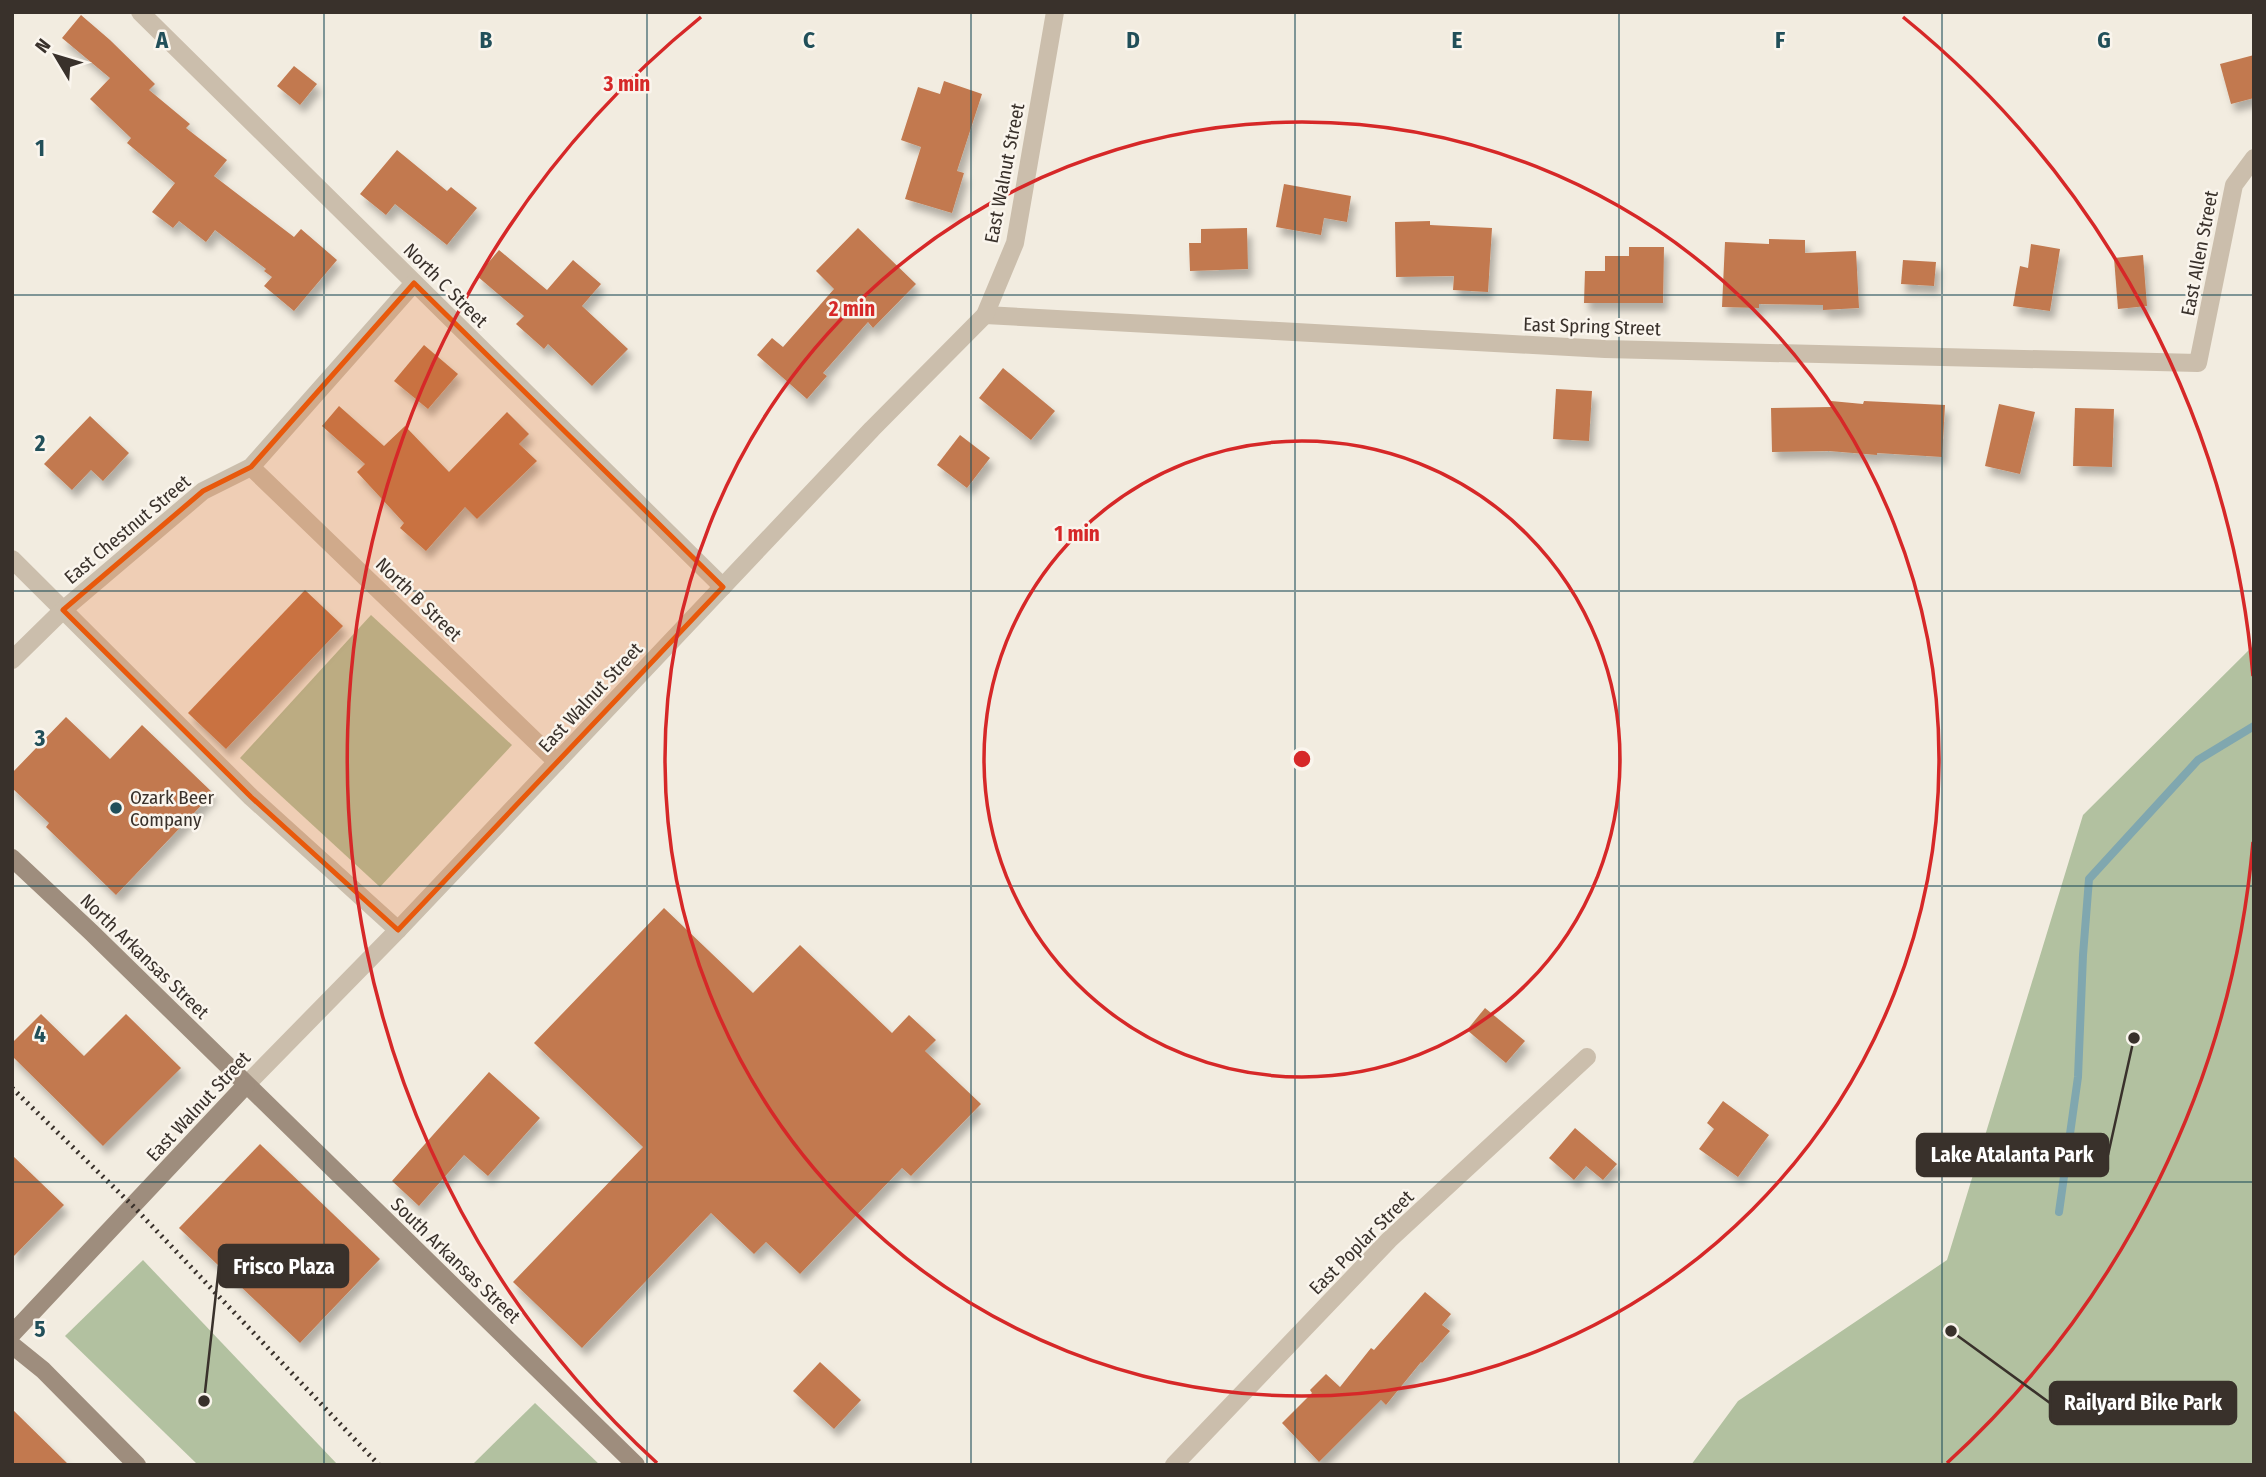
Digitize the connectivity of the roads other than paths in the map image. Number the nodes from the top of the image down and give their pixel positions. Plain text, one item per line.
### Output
1 (140, 12) edge
2 (1055, 12) edge
3 (2254, 158) edge
4 (414, 283) junction
5 (985, 315) junction
6 (2198, 363) joint
7 (251, 467) junction
8 (12, 559) edge
9 (723, 587) junction
10 (63, 610) junction
11 (12, 660) edge
12 (557, 762) junction
13 (12, 858) edge
14 (398, 930) junction
15 (1587, 1057) dead end
16 (246, 1086) junction
17 (12, 1334) edge
18 (12, 1345) edge
19 (136, 1465) edge
20 (636, 1465) edge
21 (1174, 1465) edge

1 - 4 street, North C Street
2 - 5 street, East Walnut Street
3 - 6 street, East Allen Street
4 - 7 street, East Chestnut Street
4 - 9 street, North C Street
5 - 6 street, East Spring Street
5 - 9 street, East Walnut Street
7 - 10 street, East Chestnut Street
7 - 12 street, North B Street
8 - 10 street
9 - 12 street, East Walnut Street
10 - 11 street, East Chestnut Street
10 - 14 street
12 - 14 street, East Walnut Street
13 - 16 street, North Arkansas Street
14 - 16 street, East Walnut Street
15 - 21 street, East Poplar Street
16 - 17 street, East Walnut Street
16 - 20 street, South Arkansas Street
18 - 19 street

